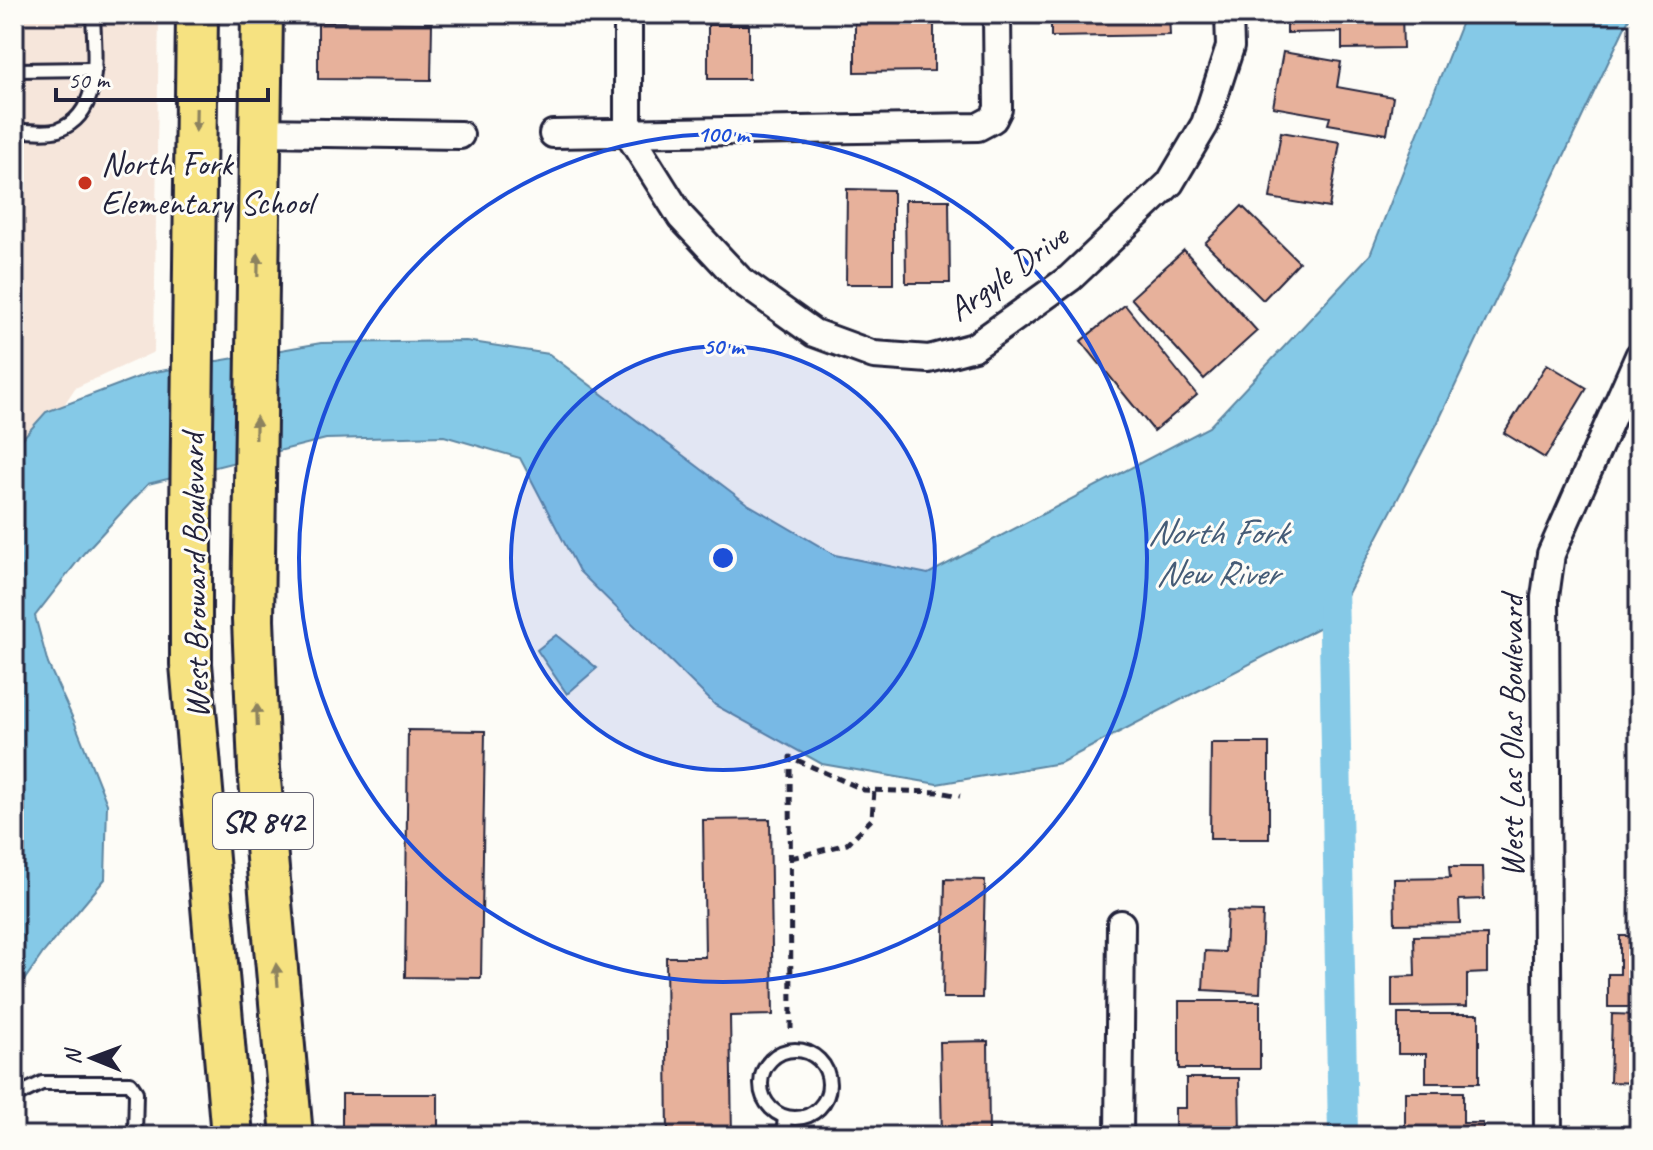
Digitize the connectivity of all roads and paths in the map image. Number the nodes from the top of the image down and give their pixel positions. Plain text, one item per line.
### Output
1 (93, 14) edge
2 (197, 14) edge
3 (262, 14) edge
4 (628, 14) edge
5 (997, 14) edge
6 (1229, 14) edge
7 (95, 69) junction
8 (14, 70) edge
9 (14, 131) edge
10 (259, 132) junction
11 (628, 133) junction
12 (553, 134) dead end
13 (460, 135) dead end
14 (1639, 356) edge
15 (191, 664) junction
16 (874, 790) junction
17 (960, 796) dead end
18 (791, 858) junction
19 (1121, 924) dead end
20 (280, 1019) junction
21 (791, 1029) dead end
22 (14, 1097) edge
23 (785, 1117) junction
24 (135, 1136) edge
25 (232, 1136) edge
26 (292, 1136) edge
27 (783, 1136) edge
28 (1119, 1136) edge
29 (1548, 1136) edge

1 - 7 lane
2 -> 15 main road, West Broward Boulevard / SR 842
3 - 10 main road, West Broward Boulevard / SR 842
4 - 11 street
5 - 11 street
6 - 11 street, Argyle Drive
7 - 8 lane
7 - 9 lane
10 - 13 street
20 -> 10 main road, West Broward Boulevard / SR 842
11 - 12 street
14 - 29 street, West Las Olas Boulevard
15 - 20 main road
15 - 25 main road, West Broward Boulevard / SR 842
16 - 17 path
16 - 18 path
16 - 18 path
18 - 21 path
19 - 28 street
20 - 26 main road, West Broward Boulevard / SR 842
22 - 24 lane
23 - 23 lane
23 - 27 lane

